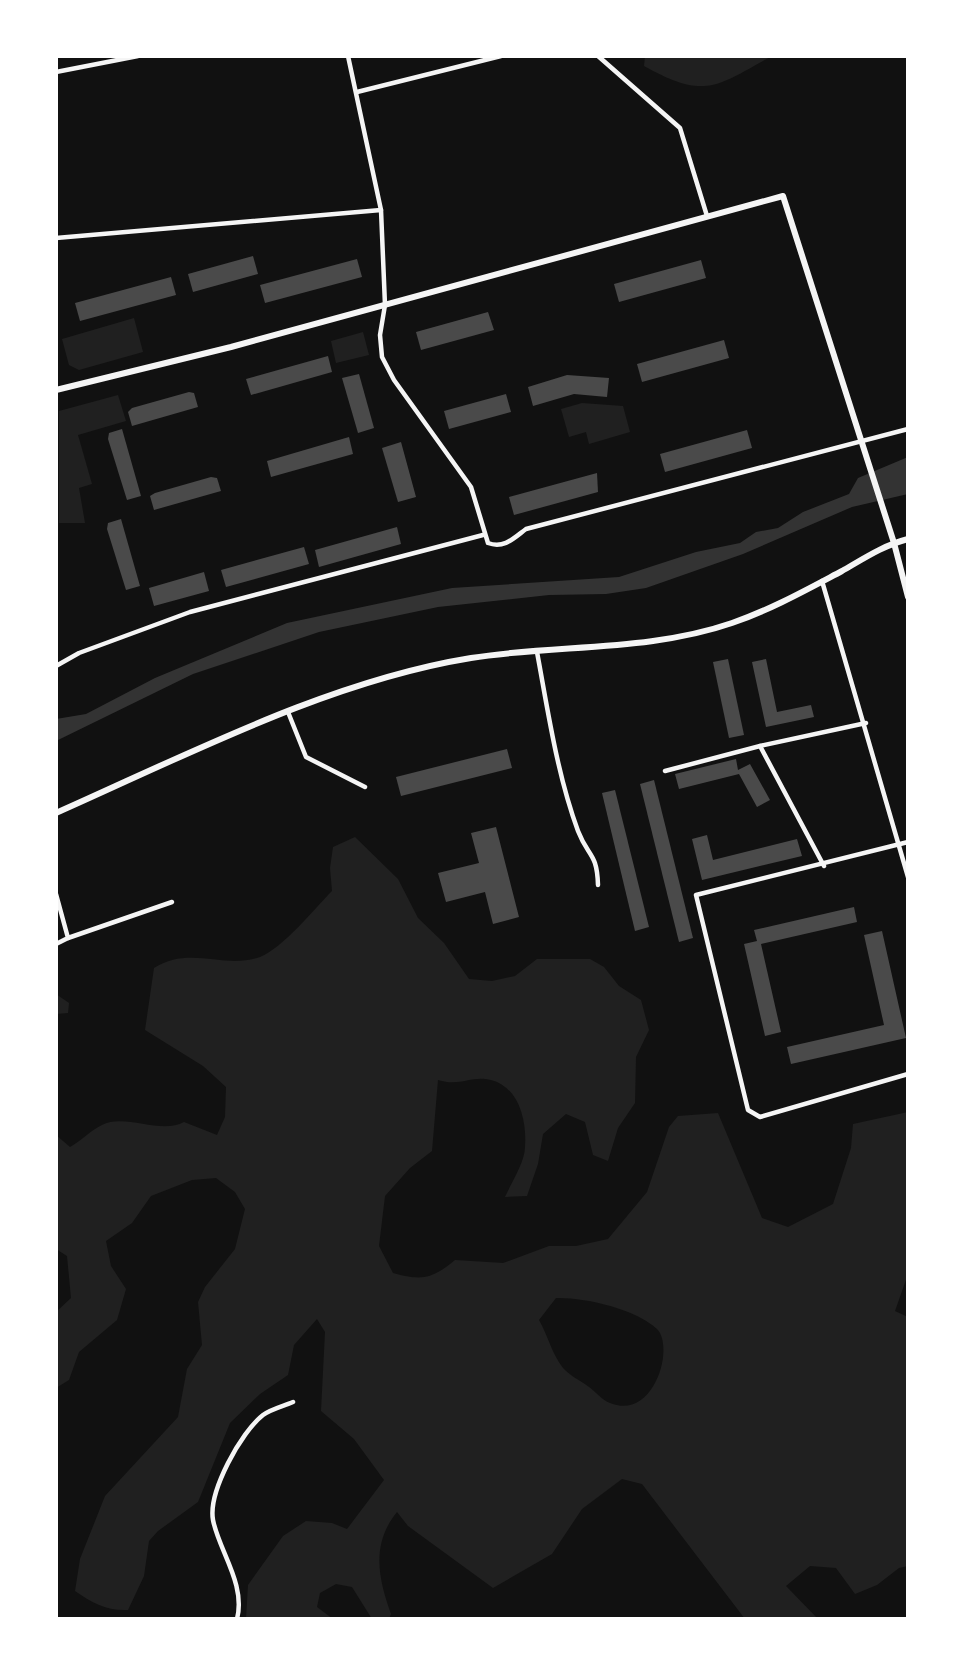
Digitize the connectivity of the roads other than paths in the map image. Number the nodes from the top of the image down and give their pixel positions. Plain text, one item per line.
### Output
1 (138, 56) edge
2 (348, 56) edge
3 (501, 56) edge
4 (598, 56) edge
5 (56, 72) edge
6 (358, 92) junction
7 (382, 210) junction
8 (707, 216) junction
9 (56, 238) edge
10 (385, 305) junction
11 (56, 390) edge
12 (908, 429) edge
13 (860, 440) junction
14 (484, 536) junction
15 (908, 539) edge
16 (894, 543) junction
17 (822, 581) junction
18 (908, 597) edge
19 (537, 652) junction
20 (56, 666) edge
21 (287, 711) junction
22 (866, 723) junction
23 (760, 746) junction
24 (665, 771) dead end
25 (365, 787) dead end
26 (56, 813) edge
27 (908, 842) edge
28 (899, 844) junction
29 (824, 866) junction
30 (908, 877) edge
31 (598, 885) dead end
32 (56, 894) edge
33 (172, 902) dead end
34 (68, 938) junction
35 (56, 944) edge
36 (908, 1074) edge
37 (293, 1402) dead end
38 (237, 1619) edge

1 - 5 street
2 - 6 street
3 - 6 street
4 - 8 street
6 - 7 street
7 - 9 street
7 - 10 street
8 - 10 street
8 - 13 street
10 - 11 street
10 - 14 street
12 - 13 street
13 - 14 street
13 - 16 street
14 - 20 street
15 - 16 street
16 - 17 street
16 - 18 street
17 - 19 street
17 - 22 street
19 - 21 street
19 - 31 street
21 - 25 street
21 - 26 street
22 - 23 street
22 - 28 street
23 - 24 street
23 - 29 street
27 - 28 street
28 - 29 street
28 - 30 street
29 - 36 street
32 - 34 street
33 - 34 street
34 - 35 street
37 - 38 street

